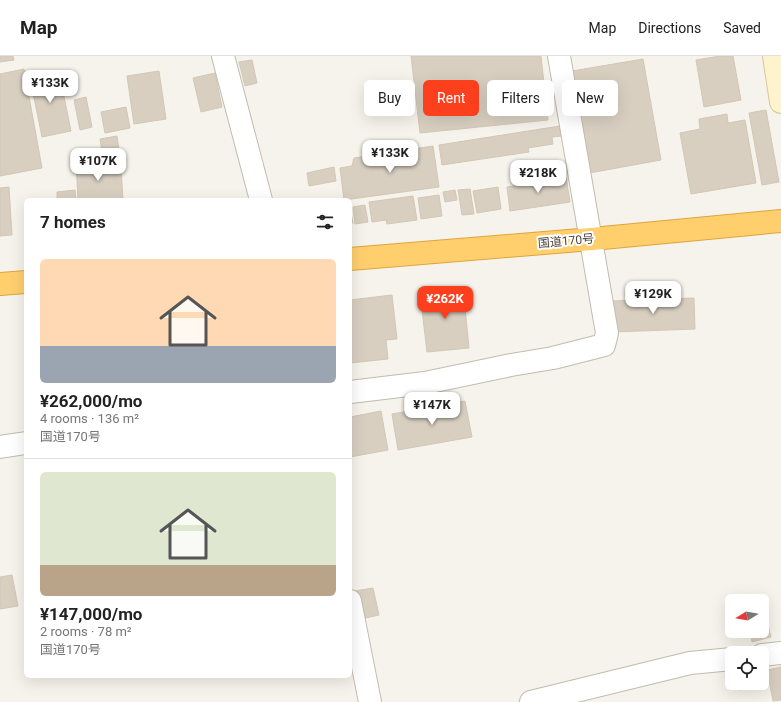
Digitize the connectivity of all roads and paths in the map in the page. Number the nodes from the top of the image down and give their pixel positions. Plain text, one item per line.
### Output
1 (223, 56) edge
2 (559, 56) edge
3 (774, 56) edge
4 (781, 102) edge
5 (260, 198) edge
6 (781, 221) edge
7 (592, 239) junction
8 (352, 258) edge
9 (24, 282) edge
10 (0, 284) edge
11 (352, 392) edge
12 (24, 443) edge
13 (0, 447) edge
14 (352, 611) edge
15 (781, 653) edge
16 (769, 654) edge
17 (725, 660) edge
18 (370, 702) edge
19 (531, 702) edge

1 - 5 street
2 - 7 street
3 - 4 street
6 - 7 highway, 国道170号
7 - 8 highway, 国道170号
7 - 11 street
9 - 10 highway
12 - 13 street
14 - 18 street
15 - 16 street
17 - 19 street

